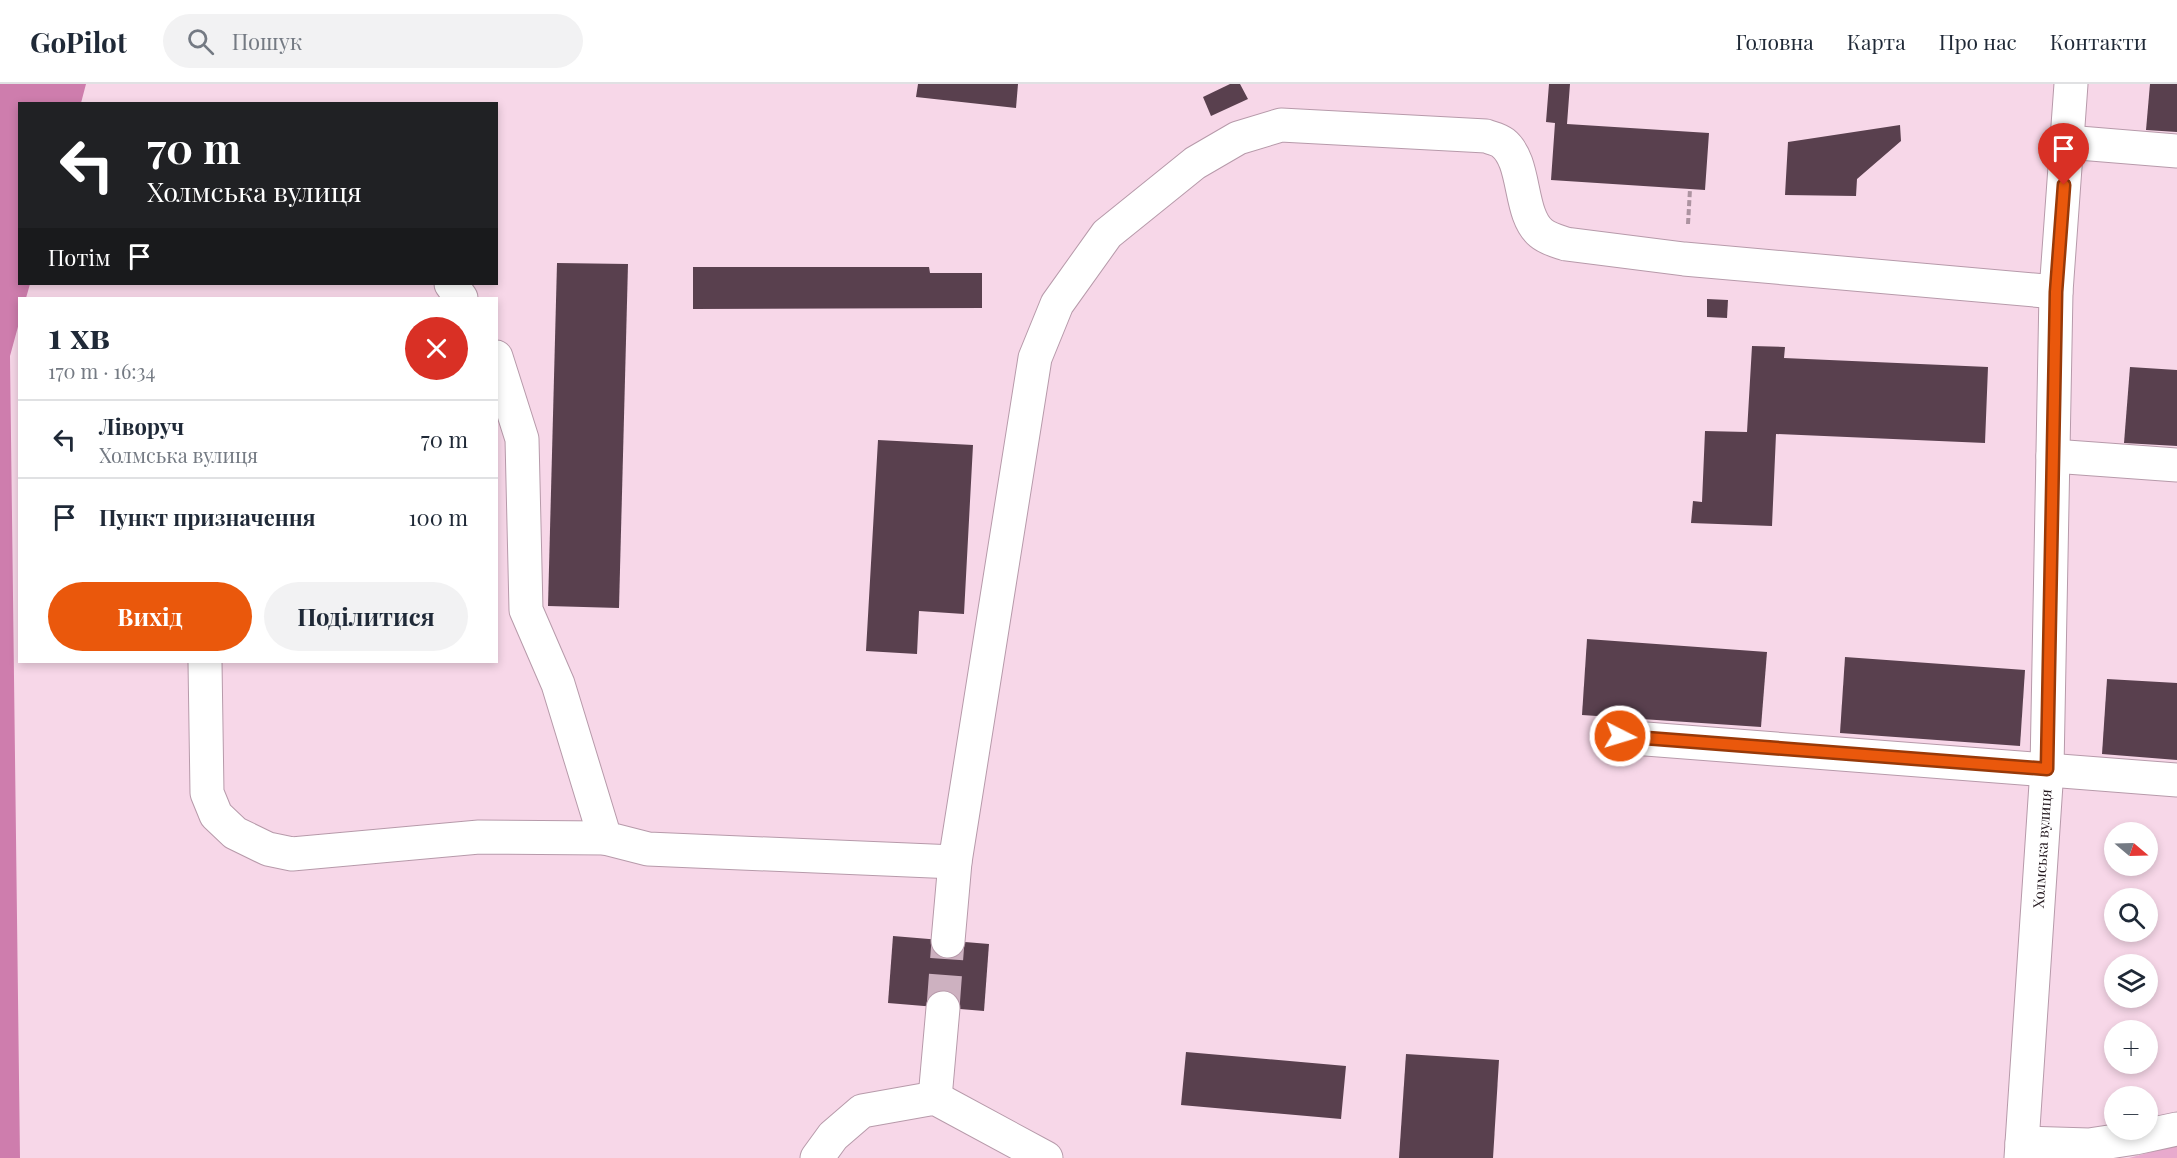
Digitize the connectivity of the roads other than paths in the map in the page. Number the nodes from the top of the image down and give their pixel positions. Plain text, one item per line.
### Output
1 (2071, 84) edge
2 (2067, 142) junction
3 (2177, 151) edge
4 (2056, 292) junction
5 (498, 363) edge
6 (2053, 456) junction
7 (2177, 465) edge
8 (205, 663) edge
9 (1620, 736) dead end
10 (2047, 769) junction
11 (2177, 780) edge
12 (605, 838) junction
13 (955, 862) junction
14 (948, 941) tunnel mouth
15 (943, 1008) tunnel mouth
16 (935, 1098) junction
17 (2177, 1129) edge
18 (2021, 1151) edge
19 (817, 1158) edge
20 (1046, 1158) edge

1 - 2 street, Холмська вулиця
2 - 3 street
2 - 4 street, Холмська вулиця
4 - 6 street, Холмська вулиця
4 - 13 street
5 - 12 street
6 - 7 street
6 - 10 street, Холмська вулиця
8 - 12 street
9 - 10 street
10 - 11 street
10 - 18 street, Холмська вулиця
12 - 13 street
13 - 14 street
15 - 16 street
16 - 19 street
16 - 20 street
17 - 18 street

